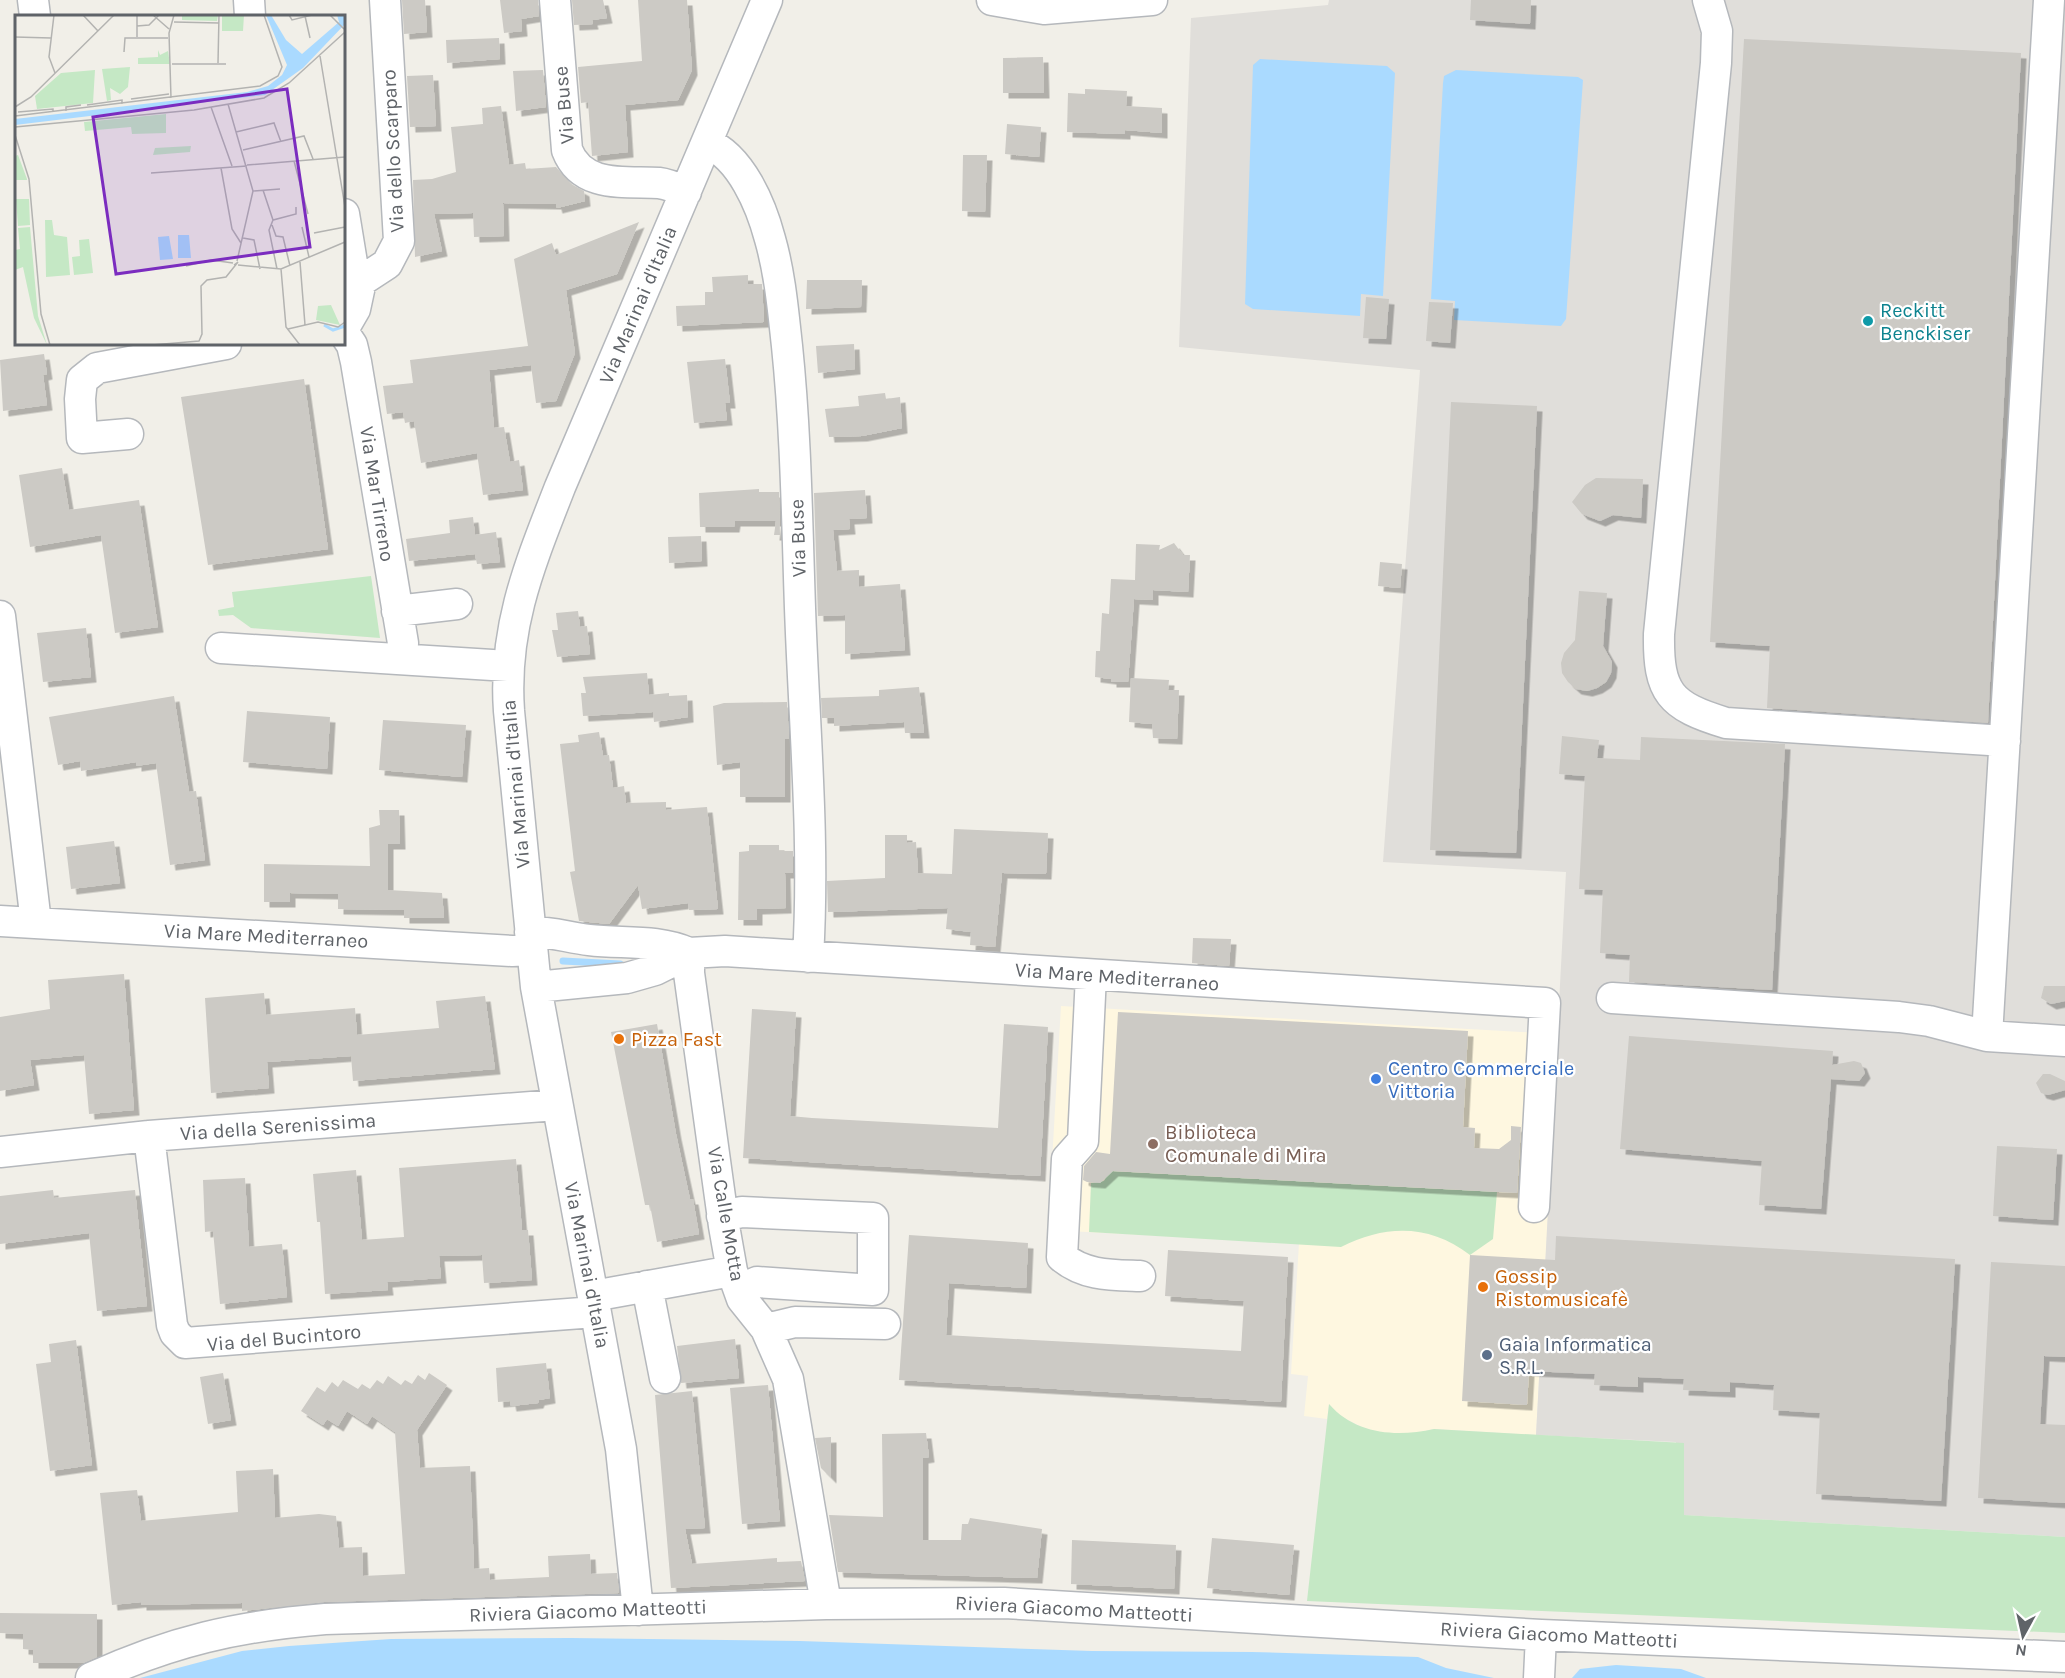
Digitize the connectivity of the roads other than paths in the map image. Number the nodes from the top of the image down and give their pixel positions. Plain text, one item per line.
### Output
1 (33, 0) edge
2 (249, 0) edge
3 (385, 0) edge
4 (555, 0) edge
5 (767, 0) edge
6 (992, 0) edge
7 (1152, 0) edge
8 (1708, 0) edge
9 (2049, 0) edge
10 (35, 15) edge
11 (250, 15) edge
12 (707, 143) junction
13 (686, 192) junction
14 (345, 220) edge
15 (359, 285) junction
16 (345, 326) edge
17 (345, 334) edge
18 (221, 345) edge
19 (129, 434) dead end
20 (457, 604) dead end
21 (397, 611) junction
22 (0, 616) edge
23 (221, 648) dead end
24 (402, 658) junction
25 (508, 666) junction
26 (2005, 741) junction
27 (0, 921) edge
28 (36, 923) junction
29 (531, 941) junction
30 (689, 954) junction
31 (808, 957) junction
32 (1091, 975) junction
33 (536, 987) junction
34 (1612, 999) dead end
35 (1987, 1036) junction
36 (2065, 1041) edge
37 (557, 1106) junction
38 (149, 1136) junction
39 (0, 1152) edge
40 (1534, 1207) dead end
41 (722, 1216) junction
42 (1140, 1276) dead end
43 (736, 1280) junction
44 (647, 1286) junction
45 (594, 1304) junction
46 (885, 1324) dead end
47 (766, 1329) junction
48 (665, 1378) dead end
49 (826, 1604) junction
50 (638, 1610) junction
51 (1541, 1635) junction
52 (2065, 1657) edge
53 (1539, 1674) edge
54 (91, 1678) edge

1 - 10 street
2 - 11 street
3 - 15 street, Via dello Scarparo
4 - 13 street, Via Buse
5 - 12 street, Via Marinai d'Italia
6 - 7 street
8 - 26 street
9 - 26 street
12 - 13 street, Via Marinai d'Italia
12 - 31 street, Via Buse
13 - 25 street, Via Marinai d'Italia
14 - 15 street
15 - 16 street
17 - 21 street, Via Mar Tirreno
18 - 19 street
20 - 21 street
21 - 24 street, Via Mar Tirreno
22 - 28 street
23 - 24 street
24 - 25 street
25 - 29 street, Via Marinai d'Italia
26 - 35 street
27 - 28 street, Via Mare Mediterraneo
28 - 29 street, Via Mare Mediterraneo
29 - 30 street, Via Mare Mediterraneo
29 - 33 street, Via Marinai d'Italia
30 - 31 street, Via Mare Mediterraneo
30 - 33 street, Via Mare Mediterraneo
30 - 41 street, Via Calle Motta
31 - 32 street, Via Mare Mediterraneo
32 - 40 street, Via Mare Mediterraneo
32 - 42 street
33 - 37 street, Via Marinai d'Italia
34 - 35 street
35 - 36 street
37 - 38 street, Via della Serenissima
37 - 45 street, Via Marinai d'Italia
38 - 39 street, Via della Serenissima
38 - 45 street, Via del Bucintoro
41 - 43 street, Via Calle Motta
41 - 43 street
43 - 44 street
43 - 47 street, Via Calle Motta
44 - 45 street
44 - 48 street
45 - 50 street, Via Marinai d'Italia
46 - 47 street
47 - 49 street, Via Calle Motta
49 - 50 street, Riviera Giacomo Matteotti
49 - 51 street, Riviera Giacomo Matteotti
50 - 54 street, Riviera Giacomo Matteotti
51 - 52 street, Riviera Giacomo Matteotti
51 - 53 street

